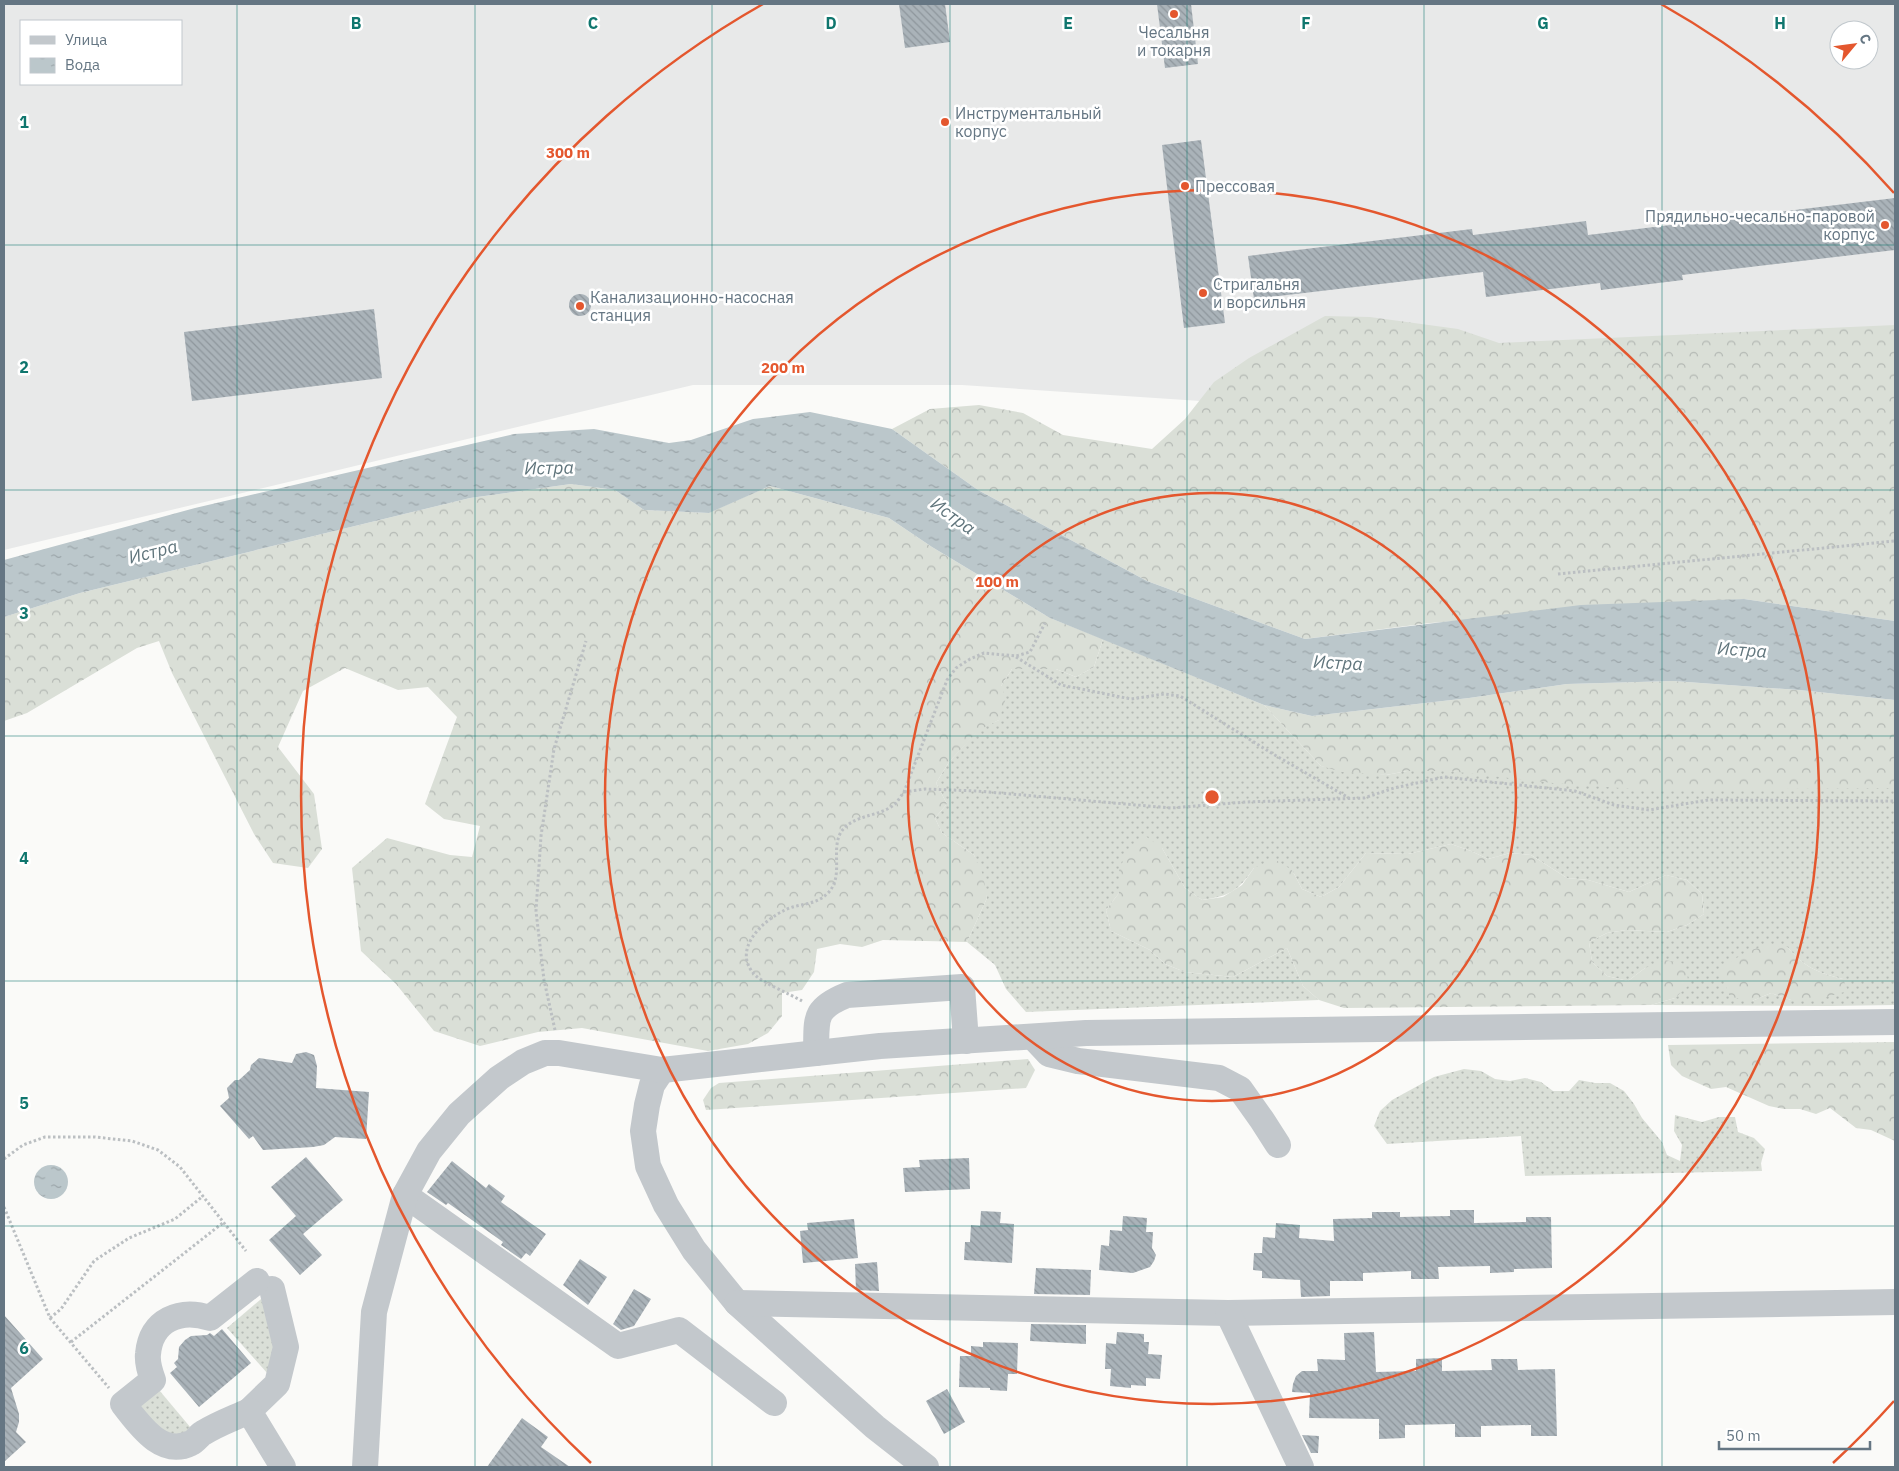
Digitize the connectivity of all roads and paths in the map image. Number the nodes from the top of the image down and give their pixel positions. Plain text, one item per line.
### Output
1 (1895, 540) edge
2 (1558, 574) dead end
3 (1045, 624) dead end
4 (586, 641) dead end
5 (1016, 656) junction
6 (904, 792) junction
7 (1351, 799) junction
8 (1895, 801) edge
9 (820, 1010) junction
10 (1895, 1022) edge
11 (1033, 1037) junction
12 (966, 1041) junction
13 (560, 1052) junction
14 (816, 1053) junction
15 (662, 1070) junction
16 (1278, 1146) dead end
17 (4, 1159) edge
18 (405, 1195) junction
19 (203, 1196) junction
20 (4, 1207) edge
21 (224, 1222) junction
22 (246, 1251) dead end
23 (1895, 1302) edge
24 (737, 1303) junction
25 (1228, 1313) junction
26 (50, 1318) junction
27 (71, 1342) junction
28 (774, 1403) dead end
29 (123, 1404) junction
30 (249, 1411) junction
31 (283, 1467) edge
32 (366, 1467) edge
33 (926, 1467) edge
34 (1301, 1467) edge

1 - 2 path
3 - 5 path
4 - 13 path
5 - 6 path
5 - 7 path
6 - 7 path
6 - 9 path
7 - 8 path
9 - 12 street
9 - 14 street
10 - 11 street
11 - 12 street
11 - 16 street
12 - 14 street
13 - 15 street
13 - 18 street
14 - 15 street
15 - 24 street
17 - 19 path
18 - 28 street
18 - 32 street
19 - 21 path
19 - 26 path
20 - 26 path
21 - 22 path
21 - 27 path
23 - 25 street
24 - 25 street
24 - 33 street
25 - 34 street
26 - 27 path
27 - 29 path
29 - 30 street
29 - 30 street
30 - 31 street

